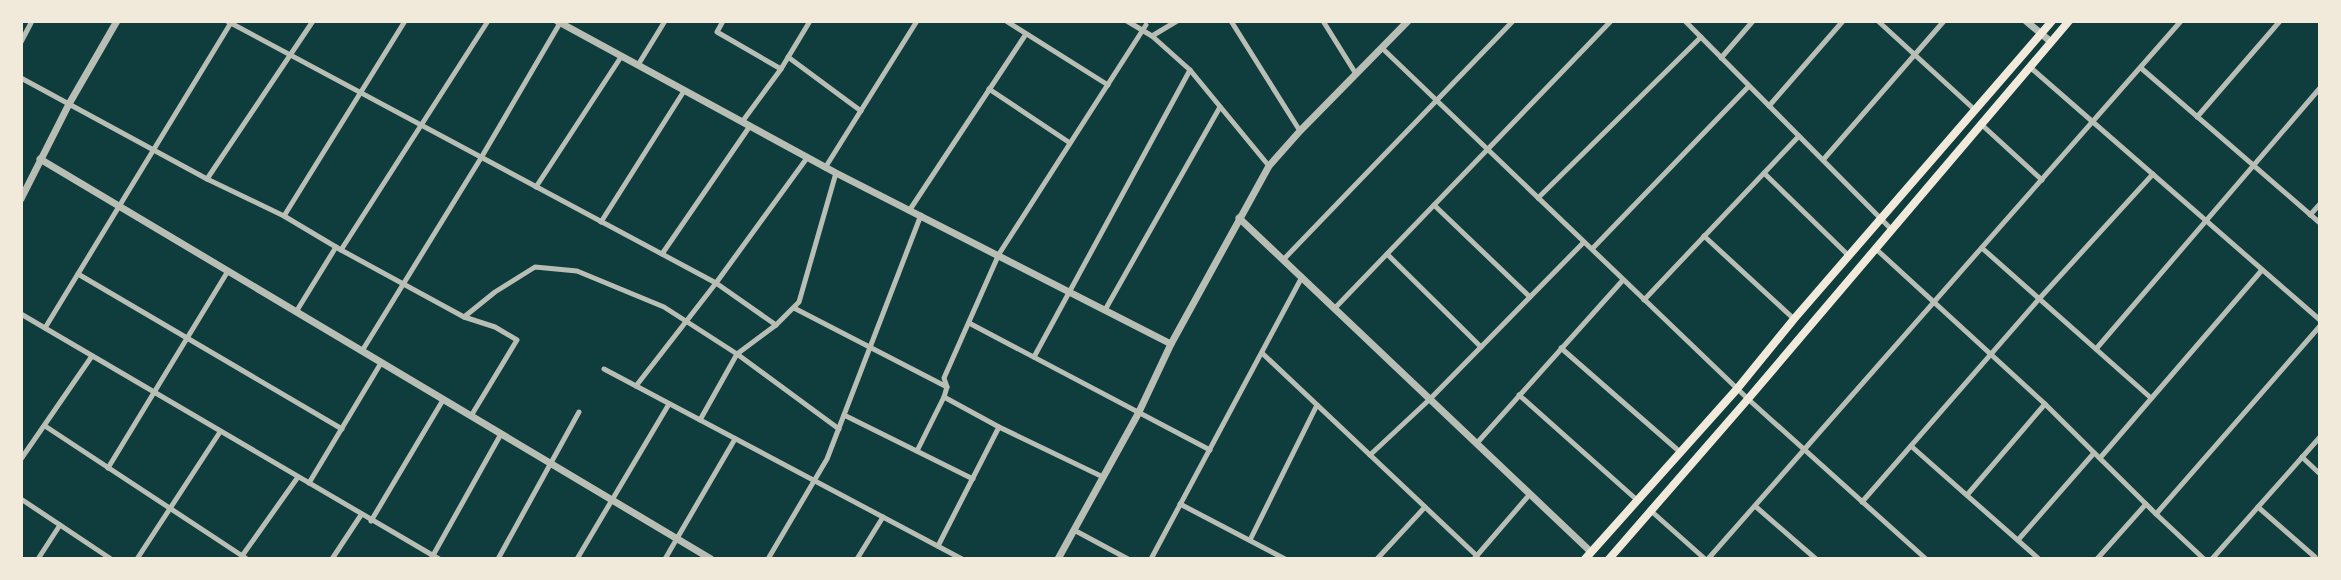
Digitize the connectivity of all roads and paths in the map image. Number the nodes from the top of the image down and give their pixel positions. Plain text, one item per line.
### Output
1 (32, 21) edge
2 (117, 21) edge
3 (313, 21) edge
4 (405, 21) edge
5 (488, 21) edge
6 (665, 21) edge
7 (723, 21) edge
8 (810, 21) edge
9 (917, 21) edge
10 (1006, 21) edge
11 (1127, 21) edge
12 (1177, 21) edge
13 (1231, 21) edge
14 (1323, 21) edge
15 (1408, 21) edge
16 (1513, 21) edge
17 (1611, 21) edge
18 (1685, 21) edge
19 (1753, 21) edge
20 (1843, 21) edge
21 (1878, 21) edge
22 (1944, 21) edge
23 (2026, 21) edge
24 (2052, 21) edge
25 (2069, 21) edge
26 (2181, 21) edge
27 (2280, 21) edge
28 (230, 22) edge
29 (558, 22) edge
30 (1144, 26) edge
31 (1026, 34) junction
32 (2041, 34) junction
33 (1152, 36) junction
34 (1701, 37) junction
35 (21, 41) edge
36 (2051, 42) junction
37 (1382, 48) junction
38 (290, 55) junction
39 (1913, 56) junction
40 (621, 57) junction
41 (788, 57) junction
42 (1721, 58) junction
43 (638, 65) junction
44 (2031, 68) junction
45 (2141, 68) junction
46 (781, 69) junction
47 (1190, 70) junction
48 (1356, 74) junction
49 (21, 78) edge
50 (1108, 85) junction
51 (1749, 86) junction
52 (2320, 88) edge
53 (989, 89) junction
54 (684, 91) junction
55 (361, 93) junction
56 (1437, 101) junction
57 (69, 104) junction
58 (1769, 106) junction
59 (1220, 107) junction
60 (1975, 110) junction
61 (861, 111) junction
62 (2197, 117) junction
63 (742, 122) junction
64 (2093, 122) junction
65 (1982, 125) junction
66 (421, 126) junction
67 (750, 126) junction
68 (1300, 131) junction
69 (1799, 136) junction
70 (1070, 143) junction
71 (1488, 149) junction
72 (153, 150) junction
73 (481, 158) junction
74 (807, 158) junction
75 (40, 159) junction
76 (1823, 160) junction
77 (2253, 165) junction
78 (1269, 166) junction
79 (825, 168) junction
80 (836, 173) junction
81 (1764, 173) junction
82 (2153, 174) junction
83 (207, 179) junction
84 (2042, 180) junction
85 (536, 187) junction
86 (1538, 198) junction
87 (21, 199) edge
88 (2320, 204) edge
89 (1434, 205) junction
90 (119, 206) junction
91 (909, 211) junction
92 (921, 215) junction
93 (2310, 215) junction
94 (284, 216) junction
95 (1239, 218) junction
96 (1881, 219) junction
97 (2206, 220) junction
98 (601, 222) junction
99 (2320, 223) edge
100 (1892, 230) junction
101 (1704, 236) junction
102 (1584, 242) junction
103 (339, 248) junction
104 (1982, 248) junction
105 (1592, 249) junction
106 (1876, 249) junction
107 (662, 254) junction
108 (999, 254) junction
109 (1387, 254) junction
110 (1849, 256) junction
111 (1283, 260) junction
112 (2262, 270) junction
113 (228, 271) junction
114 (78, 274) junction
115 (1302, 278) junction
116 (1623, 279) junction
117 (716, 283) junction
118 (402, 284) junction
119 (1069, 293) junction
120 (1530, 297) junction
121 (2039, 299) junction
122 (1644, 300) junction
123 (1934, 302) junction
124 (794, 308) junction
125 (1335, 308) junction
126 (1105, 310) junction
127 (296, 312) junction
128 (21, 314) edge
129 (464, 317) junction
130 (1794, 320) junction
131 (2320, 320) edge
132 (687, 321) junction
133 (969, 323) junction
134 (776, 325) junction
135 (2320, 326) edge
136 (45, 328) junction
137 (187, 338) junction
138 (1171, 344) junction
139 (869, 347) junction
140 (1481, 347) junction
141 (1561, 348) junction
142 (2096, 349) junction
143 (362, 351) junction
144 (1262, 353) junction
145 (737, 354) junction
146 (1990, 355) junction
147 (92, 356) junction
148 (1034, 357) junction
149 (381, 363) junction
150 (604, 369) dead end
151 (636, 386) junction
152 (947, 387) junction
153 (1737, 389) junction
154 (154, 393) junction
155 (1519, 395) junction
156 (944, 397) junction
157 (2151, 398) junction
158 (1430, 399) junction
159 (1748, 399) junction
160 (443, 400) junction
161 (669, 404) junction
162 (2045, 404) junction
163 (1317, 405) junction
164 (579, 412) dead end
165 (1138, 414) junction
166 (844, 415) junction
167 (471, 416) junction
168 (700, 420) junction
169 (45, 426) junction
170 (999, 427) junction
171 (342, 429) junction
172 (839, 429) junction
173 (220, 432) junction
174 (501, 434) junction
175 (2320, 437) edge
176 (735, 439) junction
177 (1476, 443) junction
178 (1911, 446) junction
179 (1210, 450) junction
180 (1804, 450) junction
181 (917, 451) junction
182 (1679, 452) junction
183 (2094, 453) junction
184 (1370, 455) junction
185 (2302, 457) junction
186 (2100, 458) junction
187 (21, 460) edge
188 (551, 463) junction
189 (108, 468) junction
190 (2320, 474) edge
191 (298, 477) junction
192 (1103, 477) junction
193 (972, 479) junction
194 (814, 481) junction
195 (309, 483) junction
196 (1530, 494) junction
197 (1967, 495) junction
198 (21, 499) edge
199 (612, 500) junction
200 (1637, 500) junction
201 (1862, 502) junction
202 (1180, 504) junction
203 (2146, 504) junction
204 (1755, 506) junction
205 (1425, 507) junction
206 (2258, 507) junction
207 (170, 508) junction
208 (1650, 510) junction
209 (2156, 514) junction
210 (361, 515) junction
211 (883, 517) junction
212 (371, 521) junction
213 (60, 525) junction
214 (1073, 530) junction
215 (677, 539) junction
216 (1250, 540) junction
217 (2018, 540) junction
218 (937, 546) junction
219 (2320, 551) edge
220 (950, 553) junction
221 (245, 557) edge
222 (1591, 557) edge
223 (434, 558) edge
224 (1476, 558) edge
225 (2314, 558) edge
226 (38, 559) edge
227 (111, 559) edge
228 (137, 559) edge
229 (332, 559) edge
230 (498, 559) edge
231 (577, 559) edge
232 (665, 559) edge
233 (711, 559) edge
234 (768, 559) edge
235 (857, 559) edge
236 (946, 559) edge
237 (962, 559) edge
238 (1058, 559) edge
239 (1128, 559) edge
240 (1151, 559) edge
241 (1285, 559) edge
242 (1377, 559) edge
243 (1609, 559) edge
244 (1707, 559) edge
245 (1816, 559) edge
246 (1926, 559) edge
247 (2039, 559) edge
248 (2097, 559) edge
249 (2204, 559) edge
250 (2212, 559) edge

1 - 35 street
2 - 57 street
3 - 38 street
4 - 55 street
5 - 66 street
6 - 43 street
7 - 46 street
8 - 41 street
9 - 61 street
10 - 31 street
11 - 30 street
12 - 33 street
13 - 68 street
14 - 48 street
15 - 37 street
16 - 56 street
17 - 71 street
18 - 34 street
19 - 42 street
20 - 58 street
21 - 39 street
22 - 39 street
23 - 32 street
24 - 32 main road
25 - 36 main road
26 - 45 street
27 - 62 street
28 - 38 street
28 - 72 street
29 - 40 street
29 - 73 street
30 - 33 street
30 - 50 street
31 - 50 street
31 - 53 street
32 - 36 street
32 - 60 main road
33 - 47 street
34 - 42 street
34 - 86 street
36 - 44 main road
37 - 48 street
37 - 56 street
38 - 55 street
38 - 83 street
39 - 60 street
39 - 76 street
40 - 43 street
40 - 85 street
41 - 46 street
41 - 61 street
42 - 51 street
43 - 54 street
44 - 64 street
44 - 65 main road
45 - 62 street
45 - 64 street
46 - 63 street
47 - 59 street
47 - 119 street
48 - 68 street
49 - 57 street
50 - 70 street
51 - 58 street
51 - 105 street
52 - 77 street
53 - 70 street
53 - 91 street
54 - 63 street
54 - 98 street
55 - 66 street
55 - 94 street
56 - 71 street
56 - 111 street
57 - 72 street
57 - 75 street
58 - 69 street
59 - 78 street
59 - 126 street
60 - 96 main road
61 - 79 street
62 - 77 street
63 - 67 street
64 - 82 street
64 - 84 street
65 - 84 street
65 - 100 main road
66 - 73 street
66 - 103 street
67 - 74 street
67 - 107 street
68 - 78 street
69 - 76 street
69 - 81 street
70 - 108 street
71 - 86 street
71 - 89 street
72 - 83 street
72 - 90 street
73 - 85 street
73 - 118 street
74 - 79 street
74 - 117 street
75 - 87 street
75 - 90 street
76 - 96 street
77 - 93 street
77 - 97 street
78 - 95 street
79 - 80 street
80 - 91 street
80 - 124 street
81 - 101 street
81 - 110 street
82 - 97 street
82 - 121 street
83 - 94 street
84 - 104 street
85 - 98 street
86 - 102 street
88 - 93 street
89 - 109 street
89 - 120 street
90 - 113 street
90 - 114 street
91 - 92 street
92 - 108 street
92 - 139 street
93 - 99 street
94 - 103 street
95 - 111 street
95 - 138 street
96 - 100 street
96 - 110 main road
97 - 112 street
97 - 142 street
98 - 107 street
100 - 106 main road
101 - 122 street
101 - 130 street
102 - 105 street
102 - 120 street
103 - 118 street
103 - 127 street
104 - 121 street
104 - 123 street
105 - 116 street
106 - 123 street
106 - 159 main road
107 - 117 street
108 - 119 street
108 - 133 street
109 - 125 street
109 - 140 street
110 - 130 main road
111 - 115 street
112 - 131 street
112 - 157 street
113 - 127 street
113 - 137 street
114 - 136 street
114 - 137 street
115 - 125 street
115 - 144 street
116 - 122 street
116 - 141 street
117 - 132 street
117 - 134 street
118 - 129 street
118 - 143 street
119 - 126 street
119 - 148 street
120 - 140 street
121 - 142 street
121 - 146 street
122 - 153 street
123 - 146 street
123 - 180 street
124 - 134 street
124 - 139 street
125 - 158 street
126 - 138 street
127 - 143 street
128 - 136 street
129 - 132 street
129 - 167 street
130 - 153 main road
132 - 145 street
132 - 151 street
133 - 148 street
133 - 152 street
134 - 145 street
135 - 209 street
136 - 147 street
137 - 154 street
137 - 171 street
138 - 165 street
139 - 152 street
139 - 166 street
140 - 158 street
141 - 155 street
141 - 182 street
142 - 157 street
143 - 149 street
144 - 163 street
144 - 179 street
145 - 168 street
145 - 172 street
146 - 162 street
146 - 178 street
147 - 154 street
147 - 169 street
148 - 165 street
149 - 160 street
149 - 171 street
150 - 151 street
151 - 161 street
152 - 156 street
153 - 159 street
153 - 182 main road
154 - 173 street
154 - 189 street
155 - 177 street
155 - 200 street
156 - 170 street
156 - 181 street
157 - 186 street
158 - 177 street
158 - 184 street
159 - 180 street
159 - 208 main road
160 - 167 street
160 - 212 street
161 - 168 street
161 - 199 street
162 - 183 street
162 - 197 street
163 - 184 street
163 - 216 street
164 - 188 street
165 - 179 street
165 - 192 street
166 - 172 street
166 - 181 street
167 - 174 street
168 - 176 street
169 - 187 street
169 - 189 street
170 - 192 street
170 - 193 street
171 - 195 street
172 - 194 street
173 - 191 street
173 - 207 street
174 - 188 street
174 - 223 street
175 - 185 street
176 - 194 street
176 - 215 street
177 - 196 street
178 - 197 street
178 - 201 street
179 - 202 street
180 - 201 street
180 - 204 street
181 - 193 street
182 - 200 main road
183 - 186 street
183 - 217 street
184 - 205 street
185 - 190 street
185 - 206 street
186 - 203 street
188 - 199 street
188 - 230 street
189 - 207 street
191 - 195 street
191 - 221 street
192 - 214 street
193 - 218 street
194 - 211 street
194 - 234 street
195 - 210 street
196 - 222 street
196 - 224 street
197 - 217 street
198 - 213 street
199 - 215 street
199 - 231 street
200 - 222 main road
201 - 246 street
202 - 216 street
202 - 240 street
203 - 209 street
203 - 248 street
204 - 244 street
204 - 245 street
205 - 224 street
205 - 242 street
206 - 225 street
206 - 250 street
207 - 221 street
207 - 228 street
208 - 243 main road
208 - 244 street
209 - 249 street
210 - 212 street
210 - 229 street
211 - 218 street
211 - 235 street
212 - 223 street
213 - 226 street
213 - 227 street
214 - 238 street
214 - 239 street
215 - 232 street
215 - 233 street
216 - 241 street
217 - 247 street
218 - 220 street
219 - 225 street
220 - 236 street
220 - 237 street

